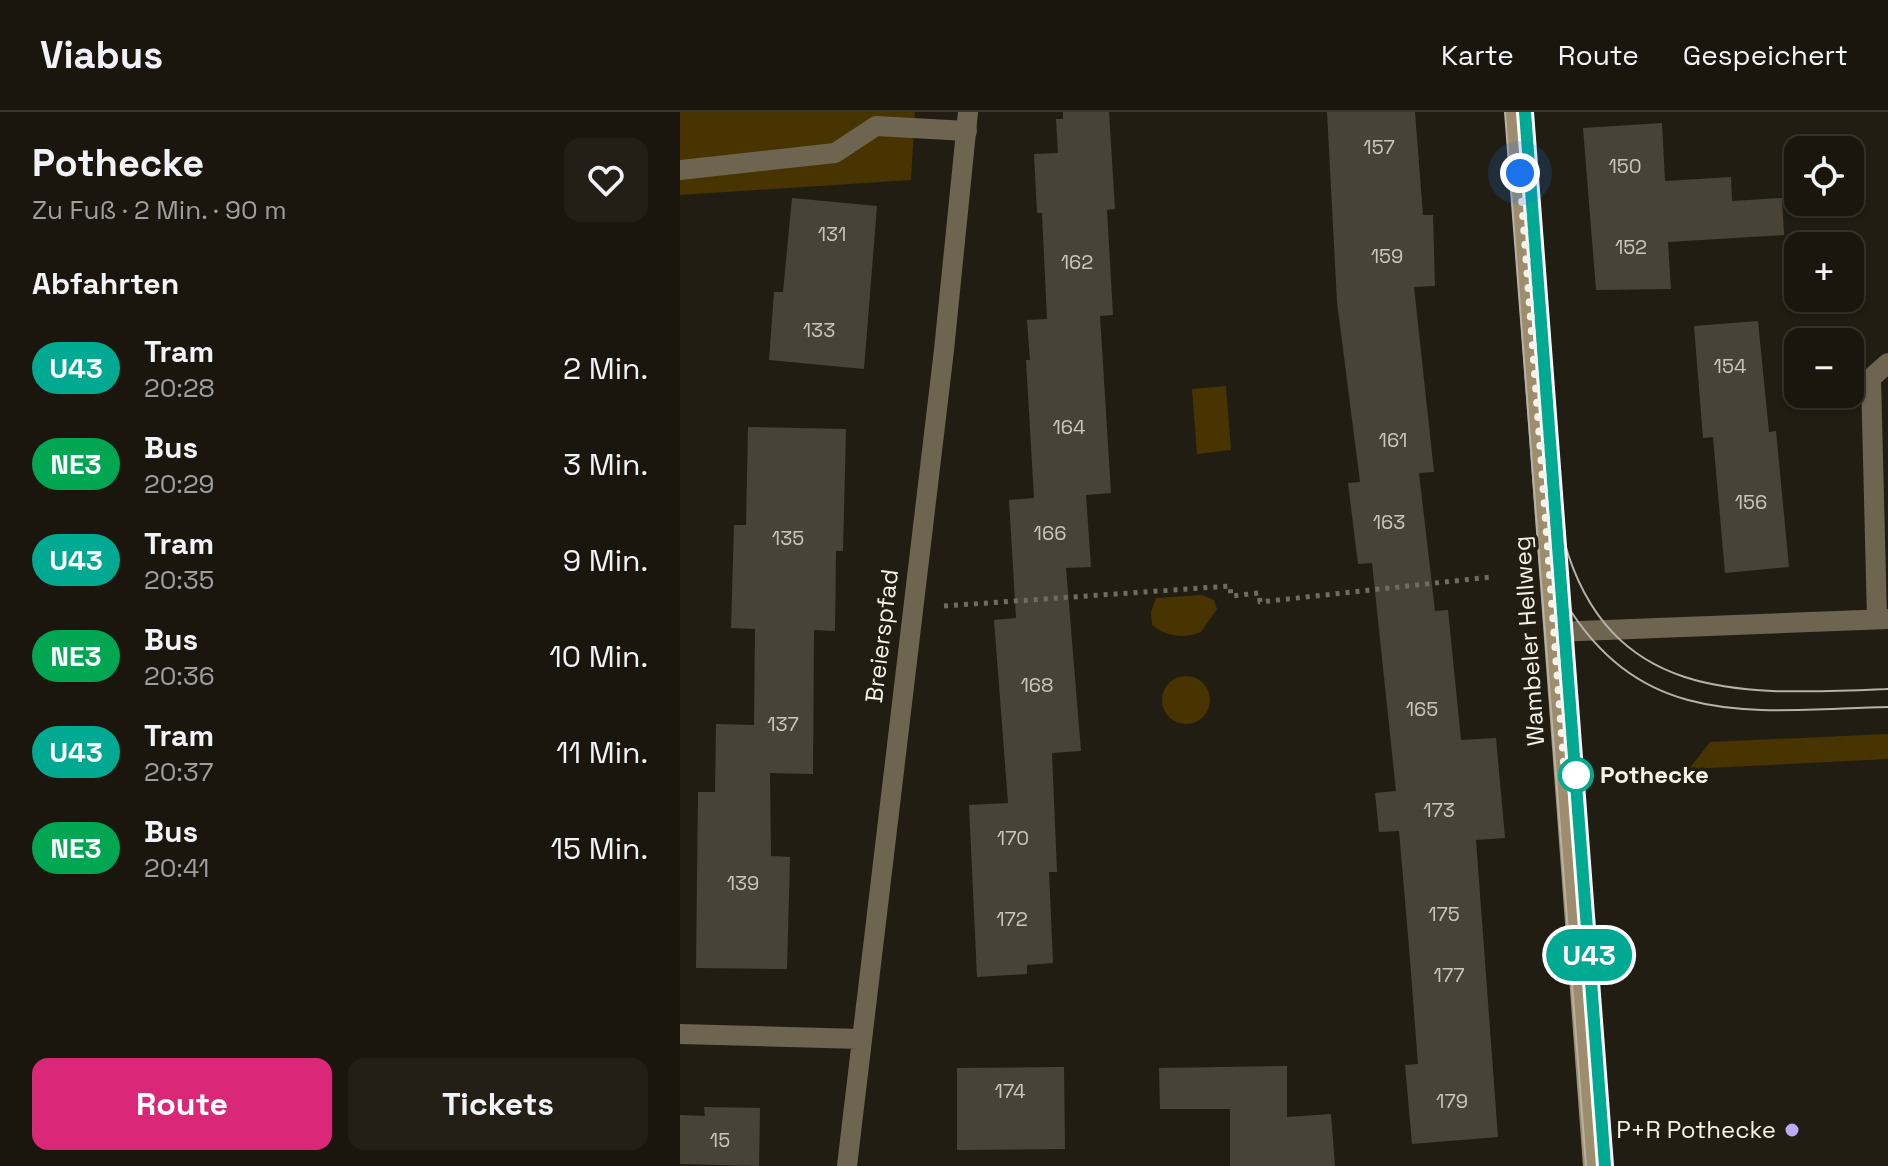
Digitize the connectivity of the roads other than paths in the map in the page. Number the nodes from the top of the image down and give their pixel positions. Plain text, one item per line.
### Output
1 (1515, 112) edge
2 (881, 119) edge
3 (968, 122) edge
4 (680, 170) edge
5 (1888, 363) edge
6 (1882, 619) edge
7 (1554, 632) junction
8 (680, 1034) edge
9 (860, 1039) junction
10 (847, 1166) edge
11 (1593, 1166) edge

1 - 7 main road, Wambeler Hellweg
2 - 3 street
2 - 4 street
3 - 9 street, Breierspfad
5 - 6 street
6 - 7 street
7 - 11 main road, Wambeler Hellweg
8 - 9 street
9 - 10 street, Breierspfad

